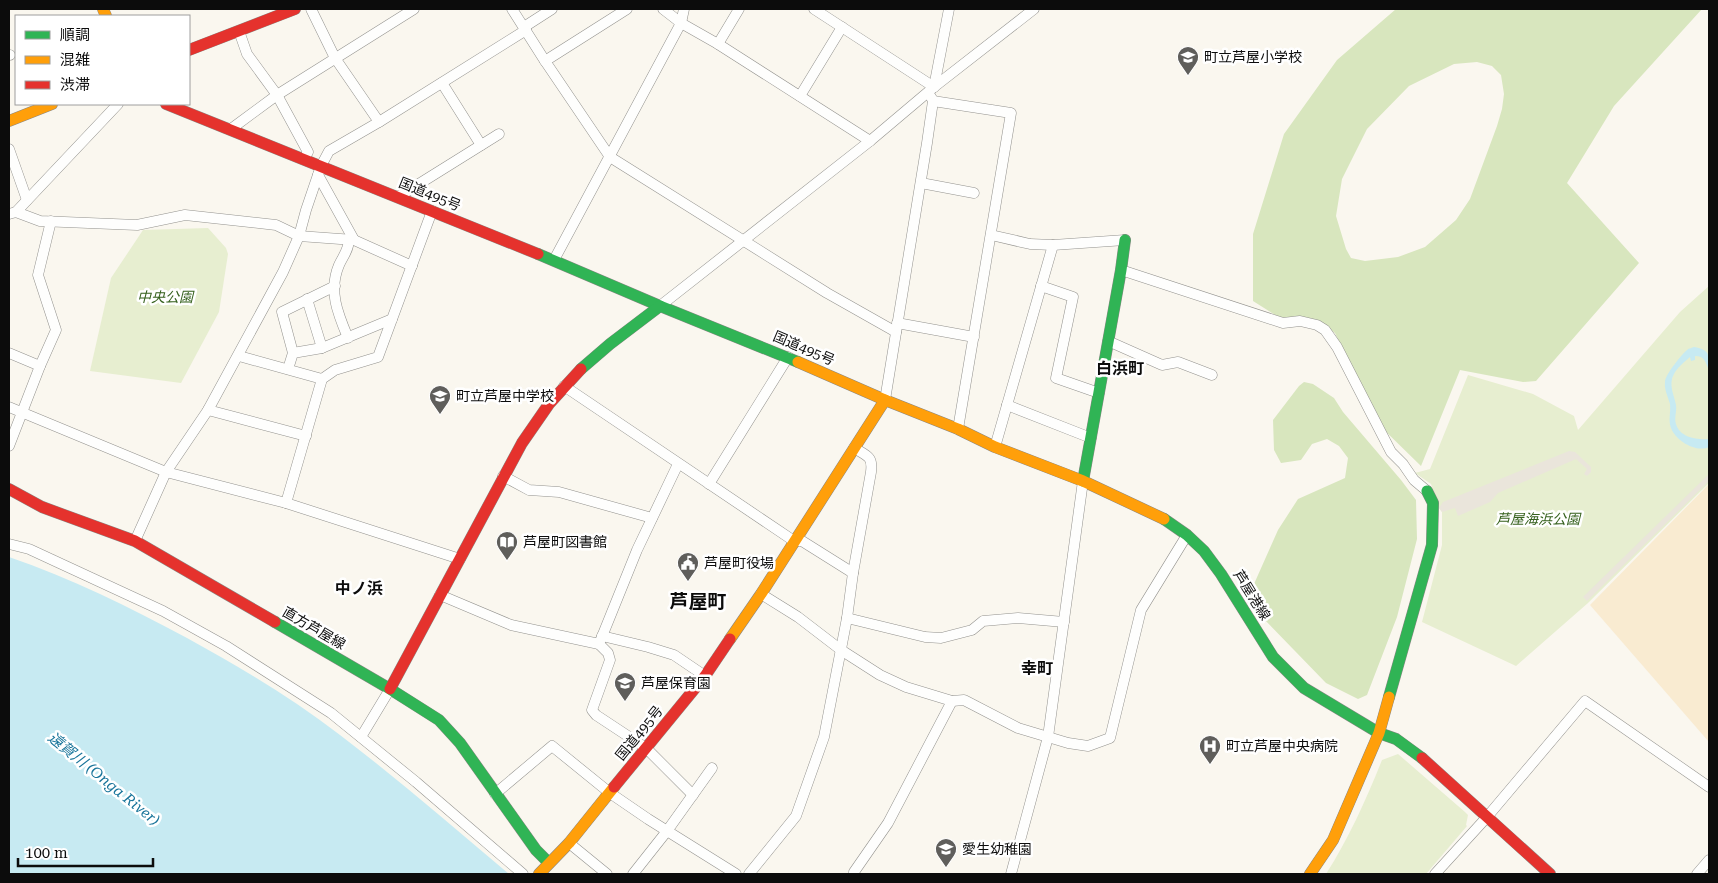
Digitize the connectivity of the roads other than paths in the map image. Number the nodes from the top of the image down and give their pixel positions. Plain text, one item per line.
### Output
1 (295, 9) edge
2 (311, 9) edge
3 (414, 9) edge
4 (512, 9) edge
5 (552, 9) edge
6 (627, 9) edge
7 (663, 9) edge
8 (684, 9) edge
9 (739, 9) edge
10 (814, 9) edge
11 (949, 9) edge
12 (1034, 9) edge
13 (681, 23) junction
14 (842, 27) junction
15 (525, 28) junction
16 (239, 31) junction
17 (718, 44) junction
18 (190, 50) edge
19 (335, 58) junction
20 (545, 61) junction
21 (442, 83) junction
22 (932, 93) junction
23 (276, 95) junction
24 (800, 96) junction
25 (49, 105) edge
26 (117, 105) edge
27 (169, 105) edge
28 (9, 121) edge
29 (379, 122) junction
30 (231, 129) junction
31 (499, 134) dead end
32 (870, 141) junction
33 (481, 145) junction
34 (9, 149) edge
35 (610, 157) junction
36 (304, 159) junction
37 (320, 170) junction
38 (921, 183) junction
39 (974, 193) dead end
40 (398, 197) junction
41 (27, 200) junction
42 (432, 211) junction
43 (12, 213) edge
44 (51, 221) junction
45 (991, 235) junction
46 (299, 236) junction
47 (352, 239) junction
48 (743, 240) junction
49 (1125, 240) joint
50 (1053, 245) junction
51 (554, 260) junction
52 (412, 266) junction
53 (1121, 270) junction
54 (335, 286) junction
55 (1041, 286) junction
56 (307, 299) junction
57 (660, 306) junction
58 (392, 319) junction
59 (897, 327) junction
60 (974, 337) junction
61 (348, 338) junction
62 (1108, 341) junction
63 (322, 348) junction
64 (9, 353) edge
65 (294, 353) junction
66 (239, 356) junction
67 (788, 357) junction
68 (40, 366) junction
69 (288, 369) junction
70 (1212, 375) dead end
71 (322, 379) junction
72 (564, 386) junction
73 (1099, 394) junction
74 (885, 400) junction
75 (1007, 405) junction
76 (9, 407) edge
77 (208, 410) junction
78 (22, 413) junction
79 (958, 429) junction
80 (306, 436) junction
81 (1091, 438) junction
82 (9, 446) edge
83 (995, 447) junction
84 (854, 448) junction
85 (678, 464) junction
86 (166, 472) junction
87 (503, 476) junction
88 (1084, 481) junction
89 (709, 484) junction
90 (9, 489) edge
91 (1428, 490) joint
92 (286, 504) junction
93 (652, 518) junction
94 (1187, 535) junction
95 (136, 541) junction
96 (794, 541) junction
97 (9, 544) edge
98 (460, 559) junction
99 (853, 573) junction
100 (761, 594) junction
101 (440, 596) junction
102 (847, 618) junction
103 (1064, 622) junction
104 (600, 640) junction
105 (841, 650) junction
106 (705, 676) junction
107 (390, 688) junction
108 (952, 702) junction
109 (1378, 732) junction
110 (361, 737) junction
111 (1048, 737) junction
112 (646, 748) junction
113 (712, 768) dead end
114 (1709, 787) edge
115 (610, 793) junction
116 (496, 794) junction
117 (693, 794) junction
118 (1487, 817) junction
119 (667, 831) junction
120 (569, 843) junction
121 (1709, 860) edge
122 (549, 863) junction
123 (729, 872) edge
124 (854, 872) dead end
125 (524, 874) edge
126 (539, 874) edge
127 (607, 874) edge
128 (633, 874) edge
129 (749, 874) edge
130 (1011, 874) edge
131 (1310, 874) edge
132 (1435, 874) edge
133 (1550, 874) edge
134 (1697, 874) edge

1 - 16 main road
2 - 19 street
3 - 19 street
4 - 15 street
5 - 15 street
6 - 20 street
7 - 13 street
8 - 13 street
9 - 17 street
10 - 14 street
11 - 22 street
12 - 22 street
13 - 17 street
13 - 35 street
14 - 22 street
14 - 24 street
15 - 20 street
15 - 21 street
16 - 18 main road
16 - 23 street
17 - 24 street
19 - 23 street
19 - 29 street
20 - 35 street
21 - 29 street
21 - 33 street
22 - 32 street
22 - 38 street
22 - 45 street
23 - 30 street
23 - 36 street
24 - 32 street
25 - 28 main road
26 - 41 street
27 - 30 main road, 国道495号
29 - 37 street
30 - 36 main road, 国道495号
31 - 33 street
32 - 48 street
33 - 40 street
34 - 41 street
35 - 48 street
35 - 51 street
36 - 37 main road, 国道495号
37 - 40 main road, 国道495号
37 - 46 street
37 - 47 street
38 - 39 street
38 - 59 street
40 - 42 main road, 国道495号
41 - 43 street
42 - 51 main road, 国道495号
42 - 52 street
43 - 44 street
44 - 46 street
44 - 68 street
45 - 50 street
45 - 60 street
46 - 47 street
46 - 66 street
47 - 52 street
47 - 54 street
48 - 57 street
48 - 59 street
49 - 50 street
49 - 53 main road
50 - 55 street
51 - 57 main road, 国道495号
52 - 58 street
53 - 62 main road
53 - 91 street
54 - 56 street
54 - 61 street
55 - 73 street
55 - 75 street
56 - 63 street
56 - 65 street
57 - 67 main road, 国道495号
57 - 72 main road
58 - 61 street
58 - 71 street
59 - 60 street
59 - 74 street
60 - 79 street
61 - 63 street
62 - 70 street
62 - 73 main road
63 - 65 street
64 - 68 street
65 - 69 street
66 - 69 street
66 - 77 street
67 - 74 main road, 国道495号
67 - 89 street
68 - 78 street
69 - 71 street
71 - 80 street
72 - 85 street
72 - 87 main road
73 - 81 main road
74 - 79 main road, 芦屋港線
74 - 84 main road, 国道495号
75 - 81 street
75 - 83 street
76 - 78 street
77 - 80 street
77 - 86 street
78 - 82 street
78 - 86 street
79 - 83 main road, 芦屋港線
80 - 92 street
81 - 88 main road
83 - 88 main road, 芦屋港線
84 - 96 main road, 国道495号
84 - 99 street
85 - 89 street
85 - 93 street
86 - 92 street
86 - 95 street
87 - 93 street
87 - 98 main road
88 - 94 main road, 芦屋港線
88 - 103 street
89 - 96 street
90 - 95 main road, 直方芦屋線
91 - 109 main road
92 - 98 street
93 - 104 street
94 - 109 main road, 芦屋港線
94 - 111 street
95 - 107 main road, 直方芦屋線
96 - 99 street
96 - 100 main road, 国道495号
97 - 110 street
98 - 101 main road
99 - 102 street
100 - 105 street
100 - 106 main road, 国道495号
101 - 104 street
101 - 107 main road
102 - 103 street
102 - 105 street
103 - 111 street
104 - 106 street
104 - 112 street
105 - 108 street
105 - 129 street
106 - 112 main road, 国道495号
107 - 110 street
107 - 116 main road, 直方芦屋線
108 - 111 street
108 - 124 street
109 - 118 main road, 芦屋港線
109 - 131 main road
110 - 125 street
111 - 130 street
112 - 115 main road, 国道495号
112 - 117 street
113 - 117 street
114 - 118 street
115 - 116 street
115 - 119 street
115 - 120 main road, 国道495号
116 - 122 main road, 直方芦屋線
117 - 119 street
118 - 132 street
118 - 133 main road, 芦屋港線
119 - 123 street
119 - 128 street
120 - 122 main road, 国道495号
120 - 127 street
121 - 134 street
122 - 126 main road, 国道495号

